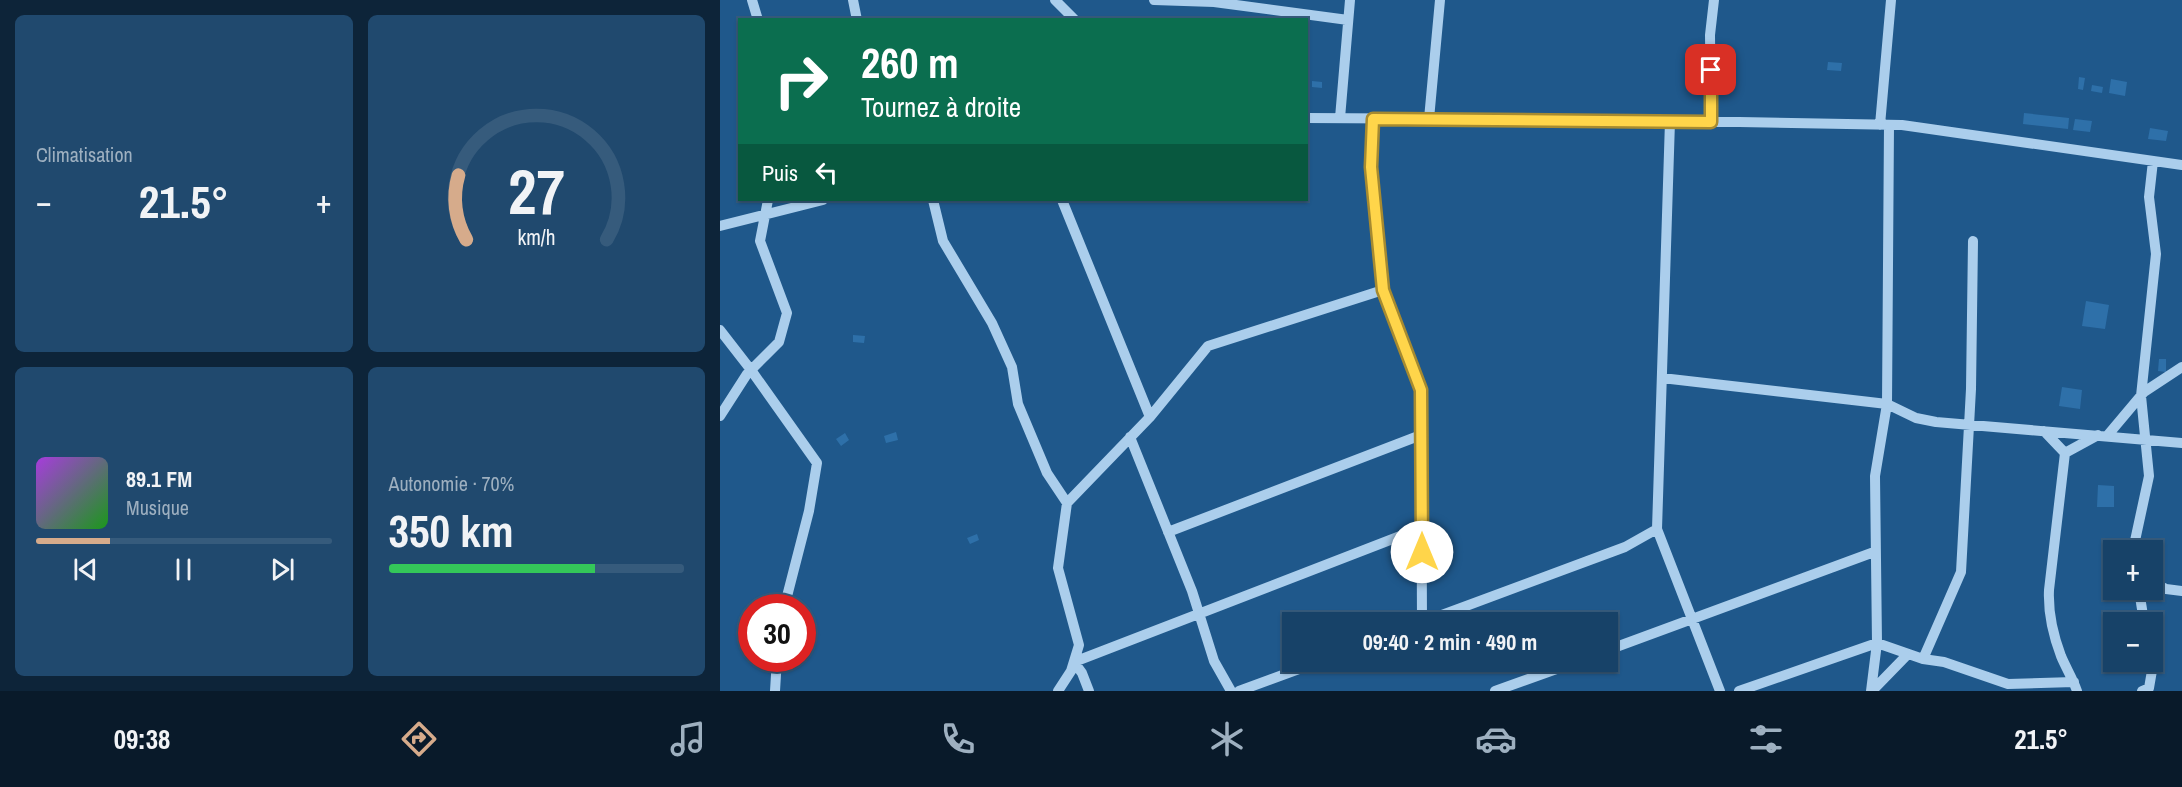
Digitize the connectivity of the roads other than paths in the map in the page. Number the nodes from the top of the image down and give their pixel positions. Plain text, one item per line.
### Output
1 (752, 0) edge
2 (853, 0) edge
3 (1055, 0) edge
4 (1154, 0) edge
5 (1350, 0) edge
6 (1440, 0) edge
7 (1714, 0) edge
8 (1891, 0) edge
9 (1226, 2) edge
10 (757, 18) edge
11 (857, 18) edge
12 (1074, 18) edge
13 (1348, 20) junction
14 (1308, 118) edge
15 (1340, 118) junction
16 (1373, 119) junction
17 (1429, 119) junction
18 (1670, 121) junction
19 (1711, 122) junction
20 (1885, 125) junction
21 (2153, 161) junction
22 (2182, 165) edge
23 (768, 201) edge
24 (819, 201) edge
25 (933, 201) edge
26 (1062, 201) edge
27 (765, 215) junction
28 (720, 226) edge
29 (720, 233) edge
30 (1972, 241) dead end
31 (1383, 290) junction
32 (720, 330) edge
33 (2182, 367) edge
34 (751, 370) junction
35 (1662, 378) junction
36 (2141, 396) junction
37 (1887, 404) junction
38 (720, 416) edge
39 (1150, 417) junction
40 (1970, 425) junction
41 (2044, 431) junction
42 (1421, 435) junction
43 (2103, 435) junction
44 (1130, 437) junction
45 (2145, 439) junction
46 (2182, 442) edge
47 (2065, 453) junction
48 (1067, 503) junction
49 (1421, 528) junction
50 (1657, 529) junction
51 (1168, 532) junction
52 (2135, 540) edge
53 (1874, 552) junction
54 (2163, 588) edge
55 (2182, 591) edge
56 (788, 594) edge
57 (1422, 612) edge
58 (1449, 612) edge
59 (1199, 613) junction
60 (1692, 619) junction
61 (1877, 643) junction
62 (1618, 646) edge
63 (1908, 654) junction
64 (1923, 659) junction
65 (1074, 662) junction
66 (776, 672) edge
67 (1291, 672) edge
68 (1548, 672) edge
69 (2152, 672) edge
70 (2075, 687) edge
71 (775, 691) edge
72 (1058, 691) edge
73 (1089, 691) edge
74 (1231, 691) edge
75 (1239, 691) edge
76 (1495, 691) edge
77 (1720, 691) edge
78 (1738, 691) edge
79 (1872, 691) edge
80 (2142, 691) edge

1 - 10 street
2 - 11 street
3 - 12 street
4 - 9 street
5 - 13 street
6 - 17 street
7 - 19 street
8 - 20 street
9 - 13 street
13 - 15 street
14 - 15 street
15 - 16 street
16 - 17 street
16 - 31 street
17 - 18 street
18 - 19 street
18 - 35 street
19 - 20 street
20 - 21 street
20 - 37 street
21 - 22 street
21 - 36 street
23 - 27 street
24 - 27 street
25 - 48 street
26 - 39 street
27 - 28 street
27 - 29 street
27 - 34 street
30 - 40 street
31 - 39 street
31 - 42 street
32 - 34 street
33 - 36 street
34 - 38 street
34 - 56 street
35 - 37 street
35 - 50 street
36 - 43 street
36 - 45 street
37 - 40 street
37 - 53 street
39 - 44 street
40 - 41 street
40 - 64 street
41 - 43 street
41 - 47 street
42 - 49 street
42 - 51 street
43 - 45 street
43 - 47 street
44 - 48 street
44 - 51 street
45 - 46 street
45 - 52 street
47 - 70 street
48 - 65 street
49 - 57 street
49 - 59 street
50 - 58 street
50 - 60 street
51 - 59 street
53 - 60 street
53 - 61 street
54 - 55 street
59 - 65 street
59 - 74 street
60 - 62 street
60 - 77 street
61 - 63 street
61 - 78 street
61 - 79 street
63 - 64 street
63 - 79 street
64 - 70 street
65 - 72 street
65 - 73 street
66 - 71 street
67 - 75 street
68 - 76 street
69 - 80 street

